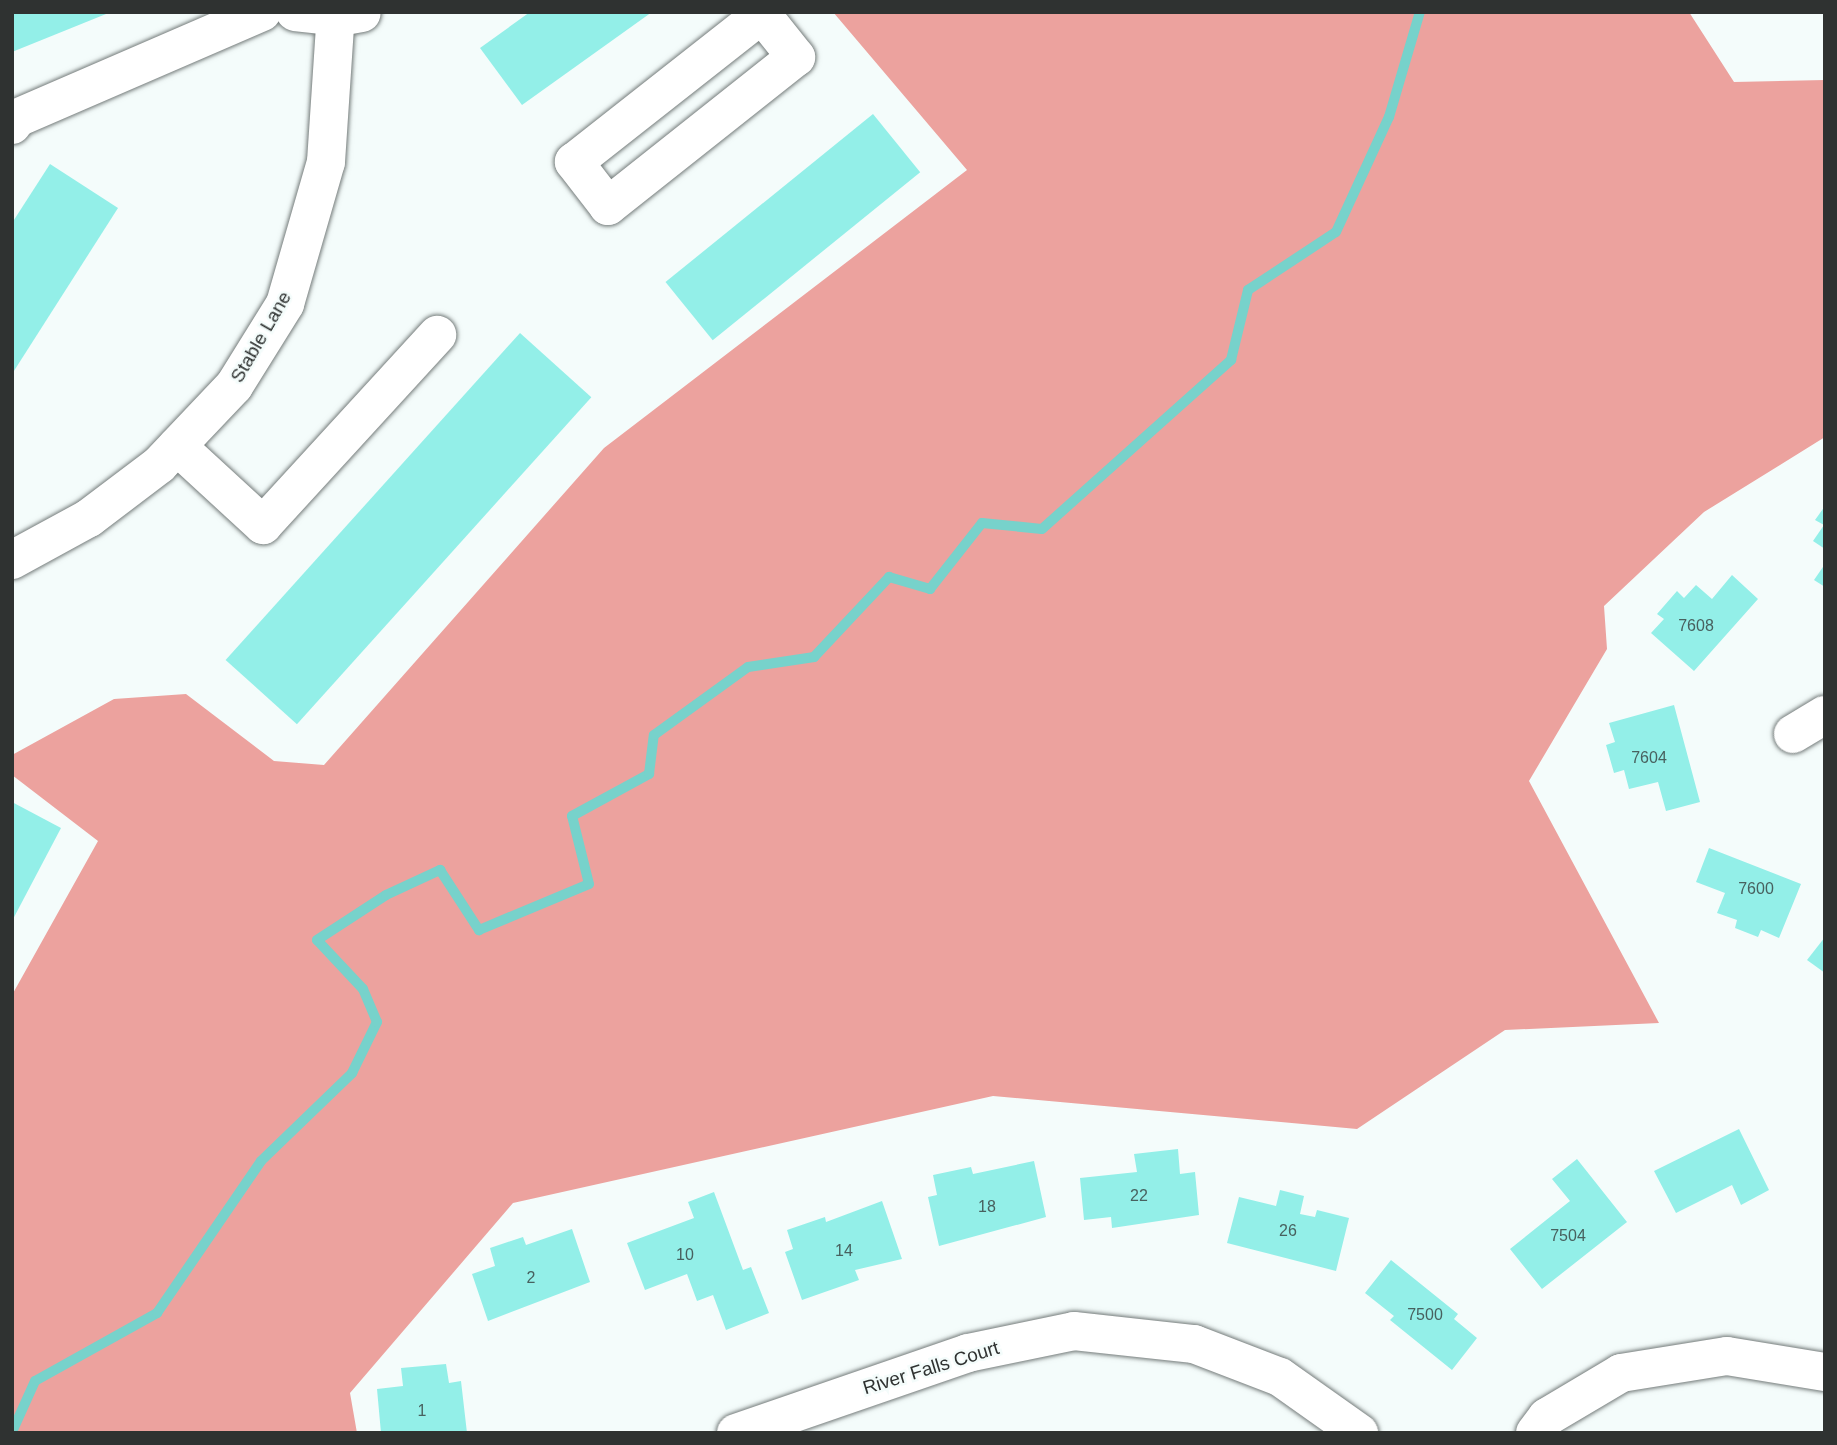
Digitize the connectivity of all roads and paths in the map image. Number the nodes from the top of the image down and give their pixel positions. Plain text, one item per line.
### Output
1 (262, 12) edge
2 (295, 12) edge
3 (761, 13) edge
4 (347, 14) edge
5 (12, 125) edge
6 (437, 335) dead end
7 (177, 446) junction
8 (12, 560) edge
9 (1825, 1372) edge
10 (736, 1433) edge
11 (1359, 1433) edge
12 (1535, 1433) edge

1 - 5 street
2 - 4 street
3 - 3 street
4 - 7 street, Stable Lane
6 - 7 street
7 - 8 street, Stable Lane
9 - 12 street
10 - 11 street, River Falls Court

